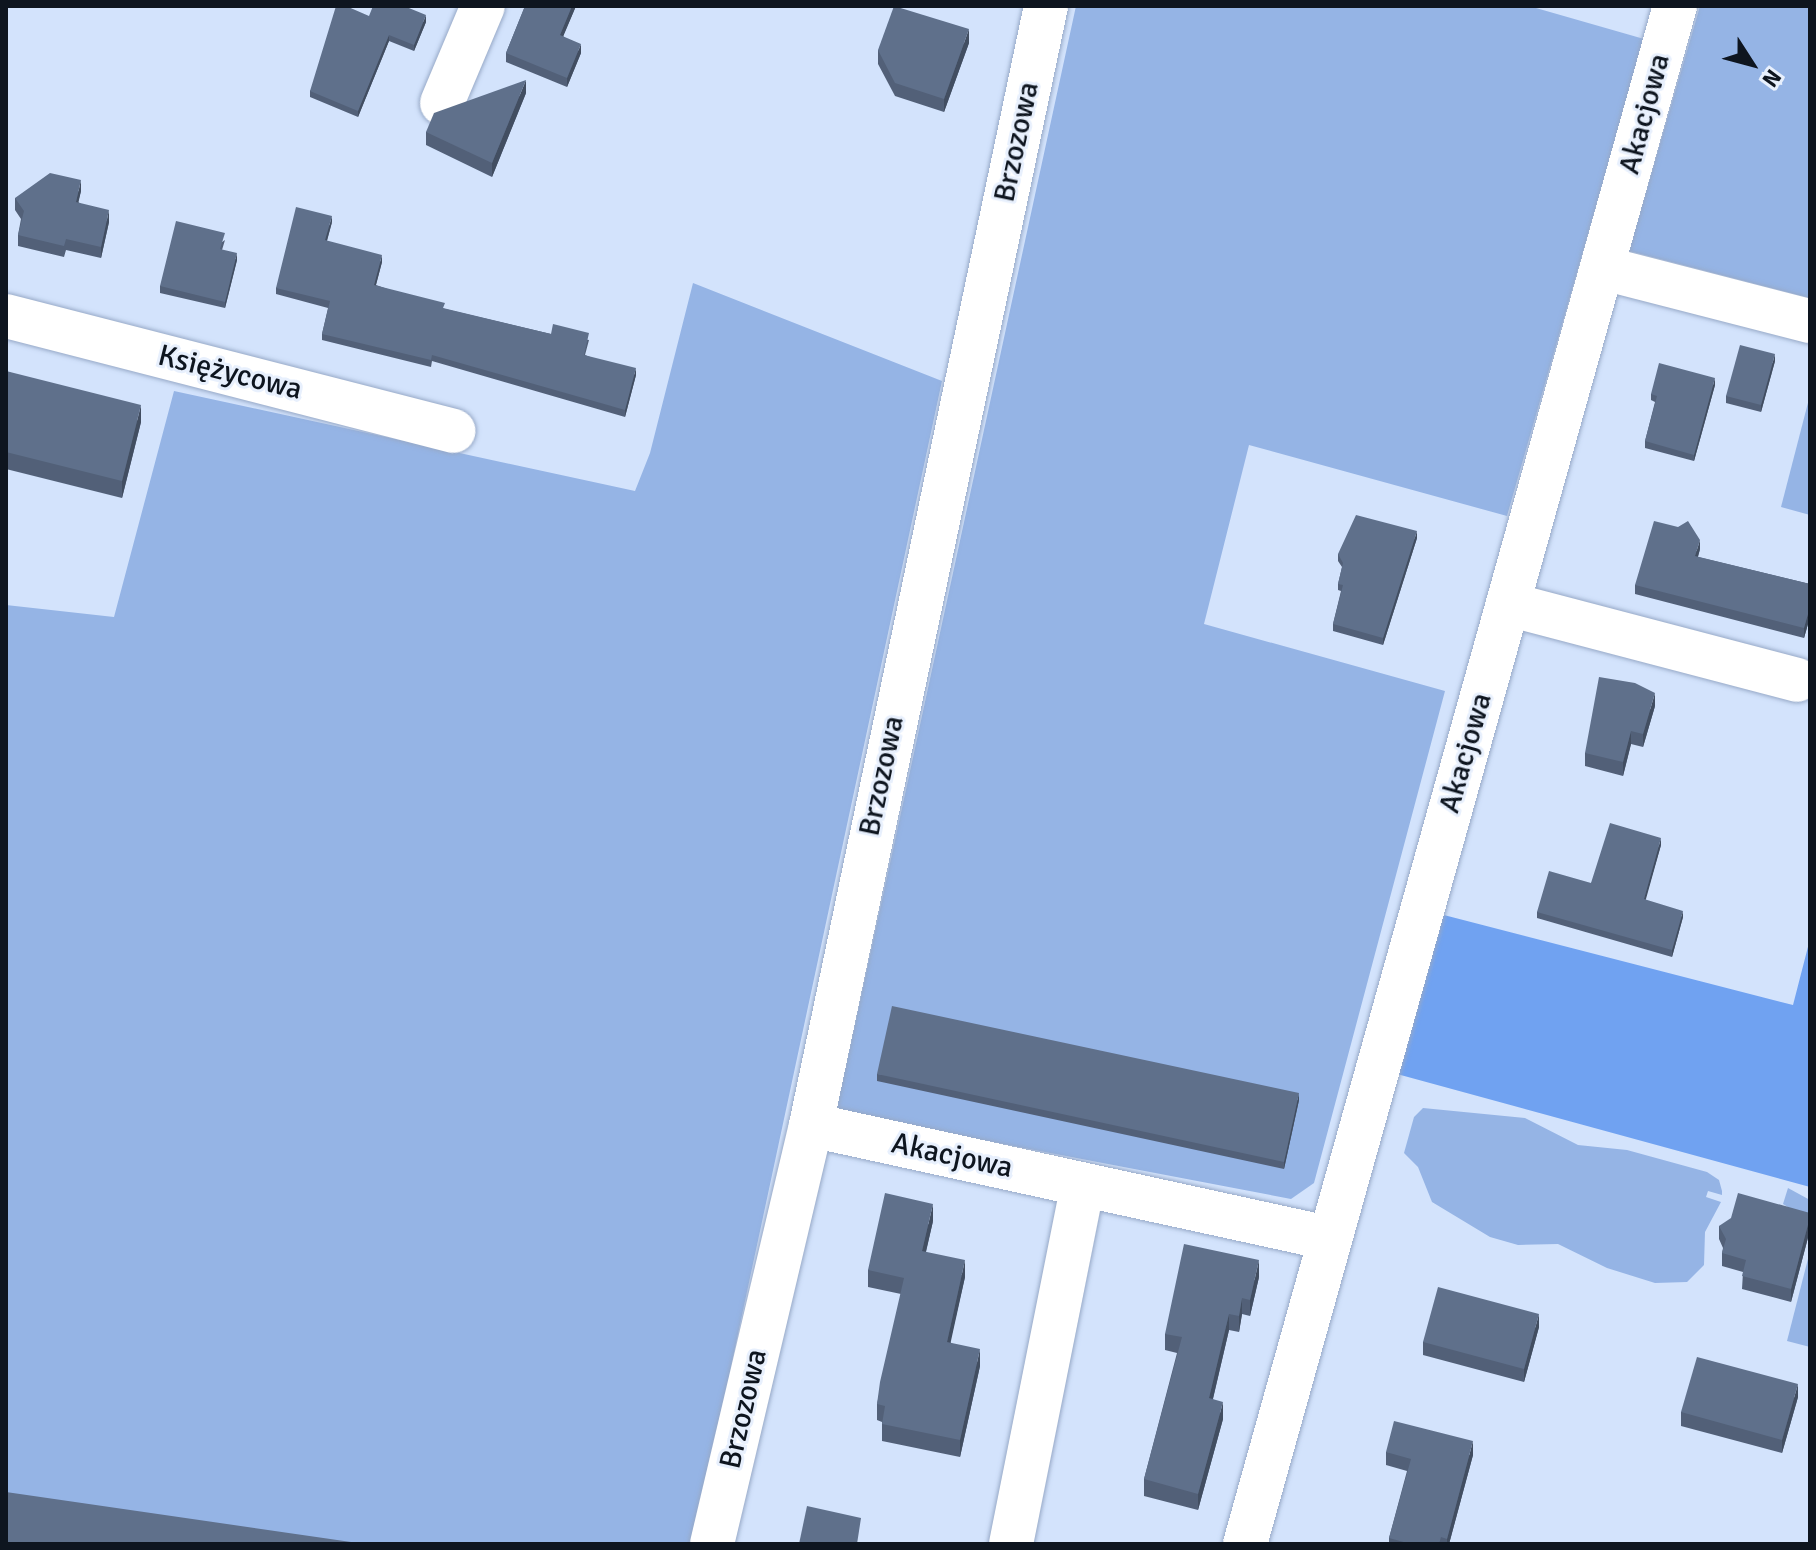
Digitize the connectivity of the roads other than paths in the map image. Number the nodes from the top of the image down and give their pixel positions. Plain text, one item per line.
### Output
1 (483, 6) edge
2 (1046, 6) edge
3 (1675, 6) edge
4 (442, 103) dead end
5 (1603, 268) junction
6 (6, 316) edge
7 (1810, 321) edge
8 (453, 431) dead end
9 (1508, 604) junction
10 (1797, 680) dead end
11 (811, 1125) junction
12 (1083, 1185) junction
13 (1328, 1238) junction
14 (712, 1544) edge
15 (1011, 1544) edge
16 (1245, 1544) edge

1 - 4 street
2 - 11 street, Brzozowa
3 - 5 street, Akacjowa
5 - 7 street
5 - 9 street, Akacjowa
6 - 8 street, Księżycowa
9 - 10 street
9 - 13 street, Akacjowa
11 - 12 street, Akacjowa
11 - 14 street, Brzozowa
12 - 13 street, Akacjowa
12 - 15 street
13 - 16 street, Akacjowa

